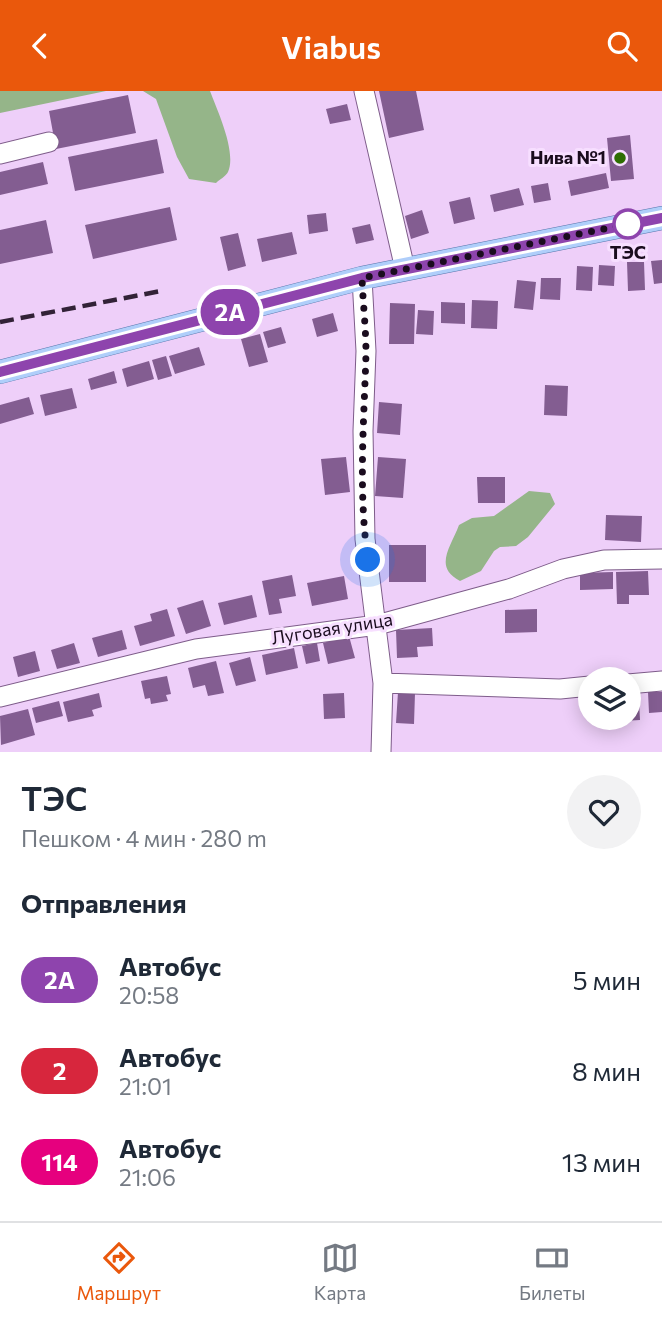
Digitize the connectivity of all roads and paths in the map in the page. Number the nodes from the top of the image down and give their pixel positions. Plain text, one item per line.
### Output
1 (364, 91) edge
2 (48, 142) dead end
3 (0, 153) edge
4 (662, 218) edge
5 (405, 269) junction
6 (362, 278) junction
7 (0, 372) edge
8 (662, 559) edge
9 (377, 625) junction
10 (662, 681) edge
11 (383, 683) junction
12 (641, 683) edge
13 (578, 687) edge
14 (0, 697) edge
15 (381, 752) edge

1 - 5 street
2 - 3 street
4 - 5 main road
5 - 6 main road
6 - 7 main road
6 - 9 street
8 - 9 street, Луговая улица
9 - 11 street
9 - 14 street, Луговая улица
10 - 12 street
11 - 13 street
11 - 15 street

